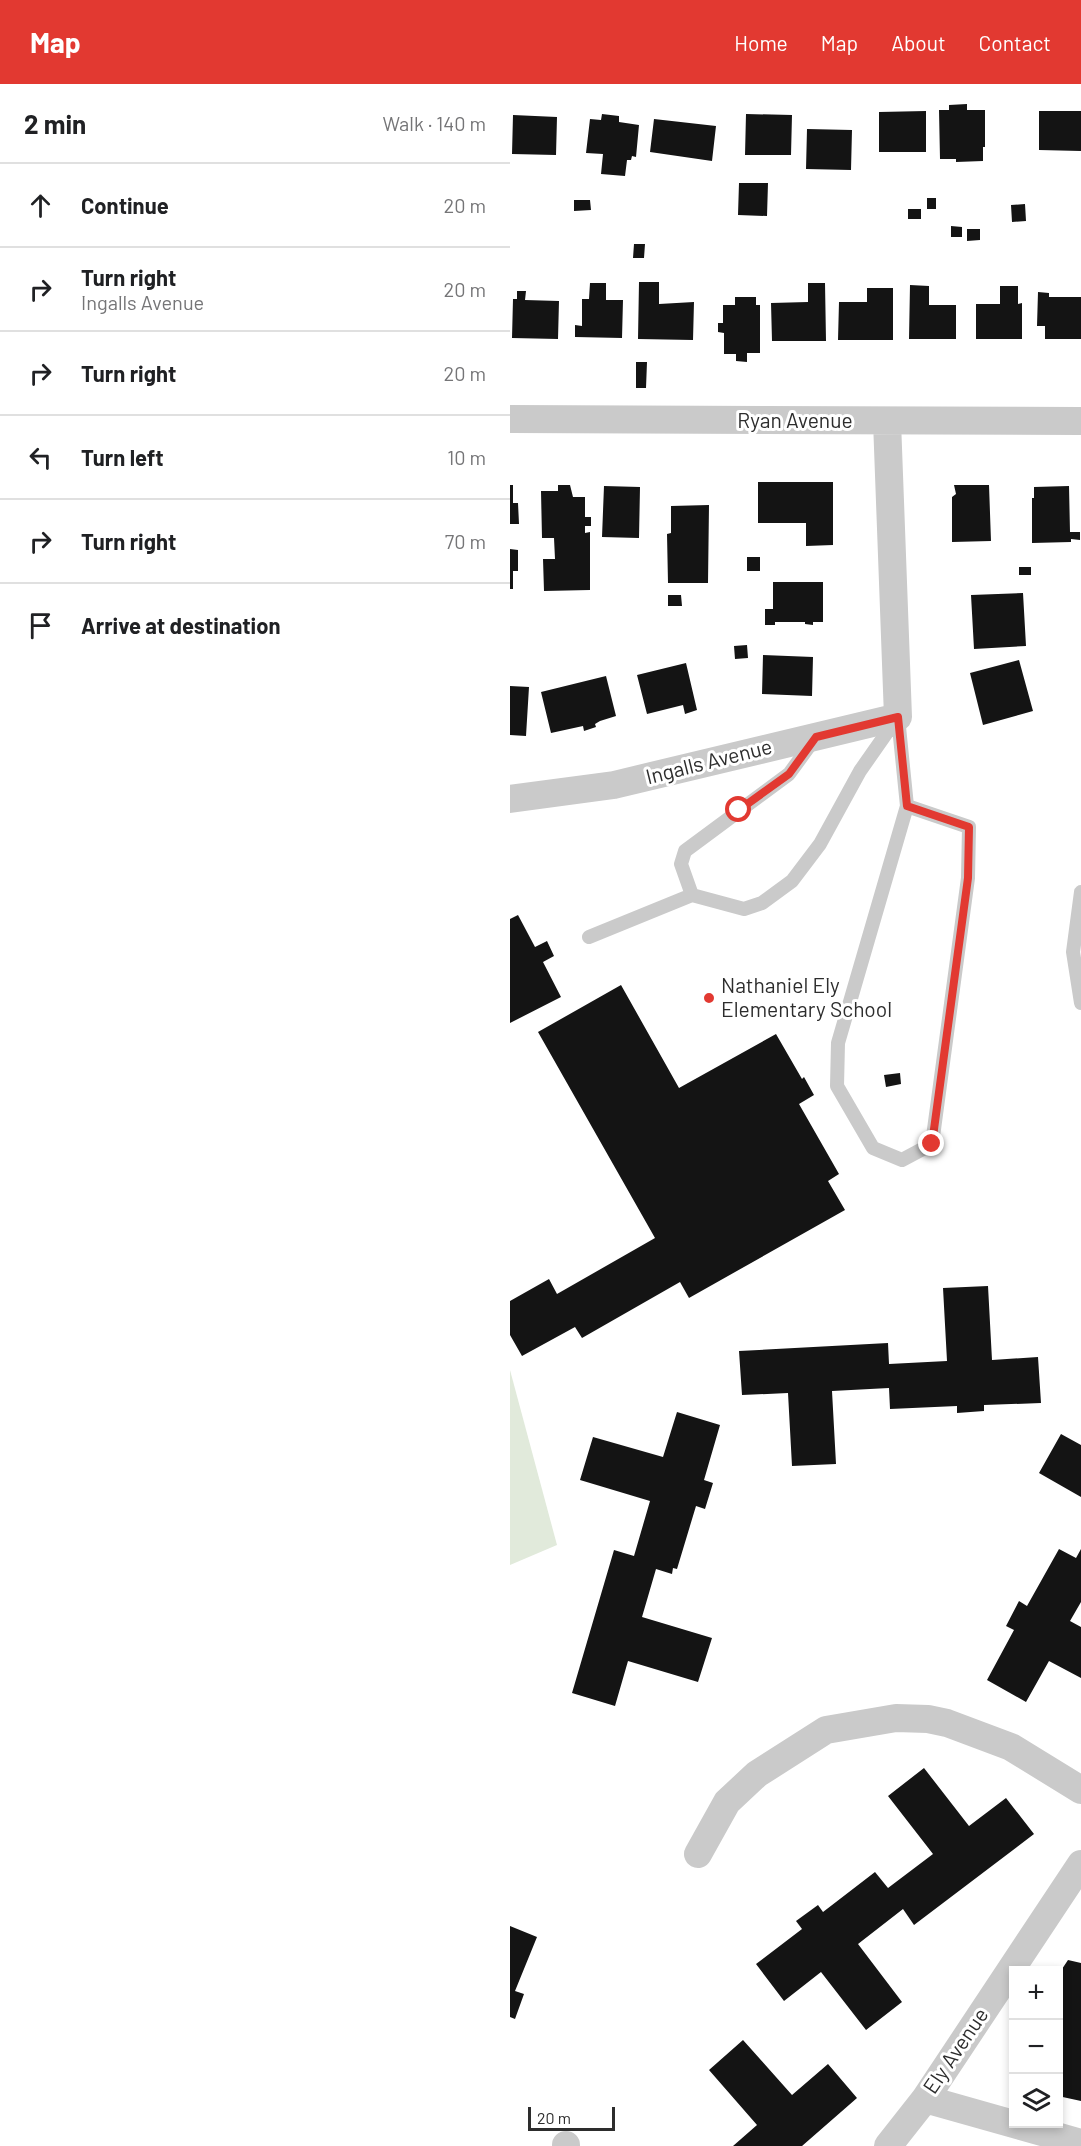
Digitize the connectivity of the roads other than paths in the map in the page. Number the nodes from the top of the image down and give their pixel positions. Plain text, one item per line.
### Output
1 (510, 419) edge
2 (887, 421) junction
3 (1081, 421) edge
4 (898, 717) junction
5 (816, 737) junction
6 (510, 799) edge
7 (907, 806) junction
8 (1081, 892) edge
9 (692, 895) junction
10 (588, 937) dead end
11 (1081, 1003) edge
12 (1081, 1790) edge
13 (698, 1854) dead end
14 (1081, 1864) edge
15 (925, 2098) junction
16 (1081, 2143) edge
17 (888, 2146) edge

1 - 2 street, Ryan Avenue
2 - 3 street, Ryan Avenue
2 - 4 street
4 - 5 street, Ingalls Avenue
4 - 7 lane
4 - 9 lane
5 - 6 street, Ingalls Avenue
5 - 9 lane
7 - 7 lane
8 - 11 lane
9 - 10 lane
12 - 13 street
14 - 15 street, Ely Avenue
15 - 16 street
15 - 17 street, Ely Avenue

